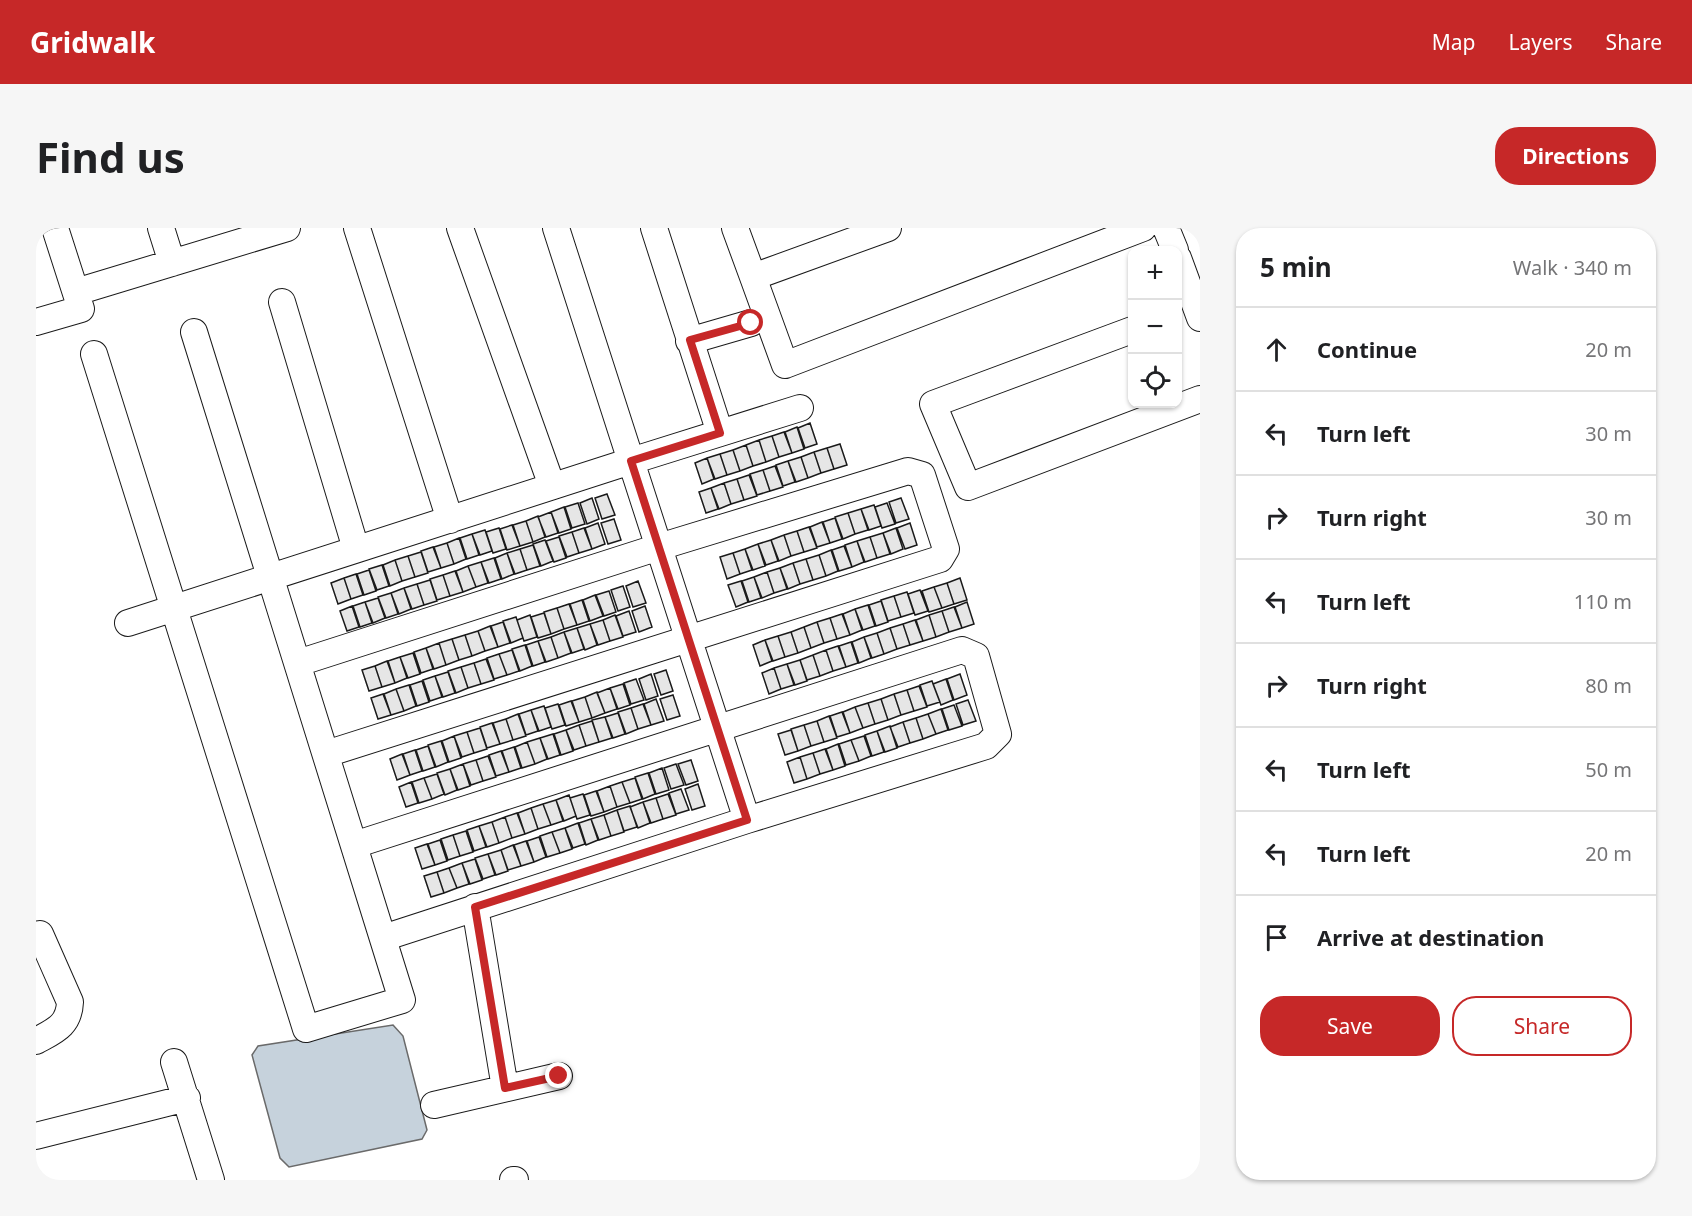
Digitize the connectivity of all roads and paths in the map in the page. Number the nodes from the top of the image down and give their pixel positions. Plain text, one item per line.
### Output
1 (56, 228) edge
2 (161, 228) edge
3 (357, 228) edge
4 (460, 228) edge
5 (556, 228) edge
6 (654, 228) edge
7 (735, 228) edge
8 (888, 228) edge
9 (1143, 228) edge
10 (1166, 228) edge
11 (271, 230) edge
12 (1173, 246) edge
13 (172, 263) junction
14 (1182, 275) edge
15 (753, 277) junction
16 (76, 292) junction
17 (282, 302) dead end
18 (1191, 313) edge
19 (36, 322) edge
20 (751, 323) dead end
21 (1128, 331) edge
22 (194, 332) dead end
23 (690, 340) junction
24 (94, 354) dead end
25 (1200, 399) edge
26 (800, 408) dead end
27 (720, 433) junction
28 (631, 461) junction
29 (552, 486) junction
30 (450, 520) junction
31 (659, 547) junction
32 (356, 549) junction
33 (271, 577) junction
34 (174, 608) junction
35 (128, 623) dead end
36 (688, 639) junction
37 (298, 663) junction
38 (717, 729) junction
39 (326, 754) junction
40 (747, 820) junction
41 (354, 845) junction
42 (475, 907) junction
43 (36, 936) edge
44 (383, 938) junction
45 (36, 1041) edge
46 (174, 1062) dead end
47 (559, 1076) dead end
48 (505, 1088) junction
49 (187, 1098) junction
50 (434, 1105) dead end
51 (36, 1136) edge
52 (212, 1180) edge

1 - 16 street
2 - 13 street
3 - 30 street
4 - 29 street
5 - 28 street
6 - 23 street
7 - 15 street
8 - 15 street
9 - 15 street
10 - 12 street
11 - 13 street
13 - 16 street
14 - 18 street
16 - 19 street
17 - 32 street
20 - 23 street
21 - 25 street
22 - 33 street
23 - 27 street
24 - 34 street
26 - 27 street
27 - 28 street
28 - 29 street
28 - 31 street
29 - 30 street
30 - 32 street
31 - 36 street
31 - 36 street
31 - 37 street
32 - 33 street
33 - 34 street
33 - 37 street
34 - 35 street
34 - 44 street
36 - 38 street
36 - 39 street
37 - 39 street
38 - 40 street
38 - 40 street
38 - 41 street
39 - 41 street
40 - 42 street
41 - 44 street
42 - 44 street
42 - 48 street
43 - 45 street
46 - 49 street
47 - 48 street
48 - 50 street
49 - 51 street
49 - 52 street

